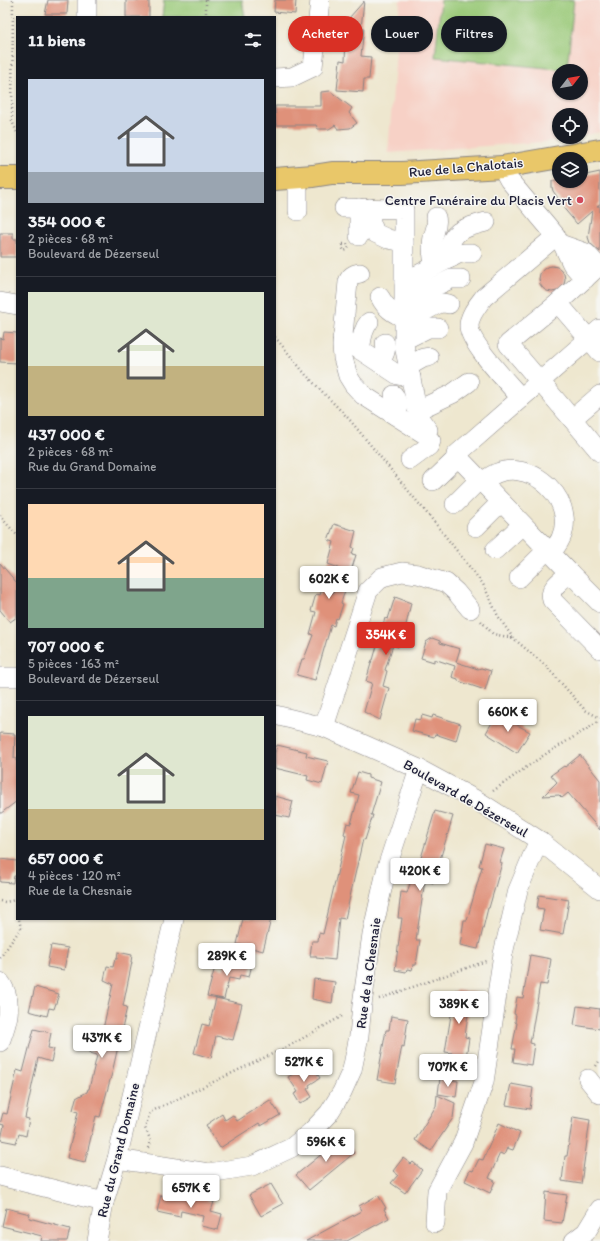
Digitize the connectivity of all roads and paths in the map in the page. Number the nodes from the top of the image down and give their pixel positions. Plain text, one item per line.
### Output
1 (13, 0) edge
2 (87, 0) edge
3 (206, 0) edge
4 (320, 0) edge
5 (87, 16) edge
6 (206, 16) edge
7 (276, 78) edge
8 (16, 131) edge
9 (600, 150) edge
10 (502, 166) junction
11 (276, 169) edge
12 (332, 173) junction
13 (0, 178) edge
14 (16, 178) edge
15 (296, 178) junction
16 (276, 179) edge
17 (358, 208) junction
18 (298, 211) dead end
19 (436, 217) dead end
20 (486, 222) dead end
21 (359, 236) dead end
22 (560, 240) junction
23 (404, 242) junction
24 (472, 253) dead end
25 (443, 262) junction
26 (599, 266) edge
27 (360, 273) dead end
28 (461, 279) dead end
29 (584, 279) junction
30 (404, 282) junction
31 (380, 297) dead end
32 (0, 302) edge
33 (558, 302) junction
34 (16, 304) edge
35 (449, 304) dead end
36 (404, 320) junction
37 (368, 322) dead end
38 (438, 328) dead end
39 (276, 338) edge
40 (342, 338) junction
41 (596, 340) edge
42 (385, 343) dead end
43 (360, 350) junction
44 (429, 357) dead end
45 (380, 362) junction
46 (410, 371) junction
47 (539, 381) junction
48 (469, 382) dead end
49 (600, 394) edge
50 (394, 395) dead end
51 (521, 398) junction
52 (418, 410) junction
53 (396, 416) junction
54 (572, 419) junction
55 (430, 436) junction
56 (596, 440) edge
57 (457, 456) junction
58 (410, 460) dead end
59 (433, 481) dead end
60 (480, 482) junction
61 (501, 502) junction
62 (455, 504) dead end
63 (0, 516) edge
64 (522, 525) junction
65 (476, 527) dead end
66 (16, 534) edge
67 (496, 550) dead end
68 (549, 552) junction
69 (570, 572) junction
70 (519, 578) dead end
71 (596, 595) edge
72 (470, 609) joint
73 (513, 638) junction
74 (600, 649) edge
75 (0, 677) edge
76 (16, 677) edge
77 (276, 715) edge
78 (600, 718) edge
79 (600, 721) edge
80 (324, 727) junction
81 (420, 768) junction
82 (478, 801) junction
83 (540, 841) junction
84 (600, 889) edge
85 (16, 899) edge
86 (0, 901) edge
87 (19, 920) edge
88 (174, 920) edge
89 (503, 954) junction
90 (0, 958) edge
91 (0, 982) edge
92 (362, 1005) junction
93 (0, 1042) edge
94 (588, 1079) dead end
95 (600, 1094) edge
96 (117, 1159) junction
97 (143, 1163) junction
98 (0, 1176) edge
99 (104, 1202) junction
100 (600, 1209) edge
101 (435, 1223) dead end
102 (97, 1241) edge
103 (574, 1241) edge

1 - 8 path
2 - 5 street
3 - 6 path
4 - 7 street
9 - 10 main road, Rue de la Chalotais
10 - 12 main road, Rue de la Chalotais
10 - 22 street
11 - 12 main road, Rue de la Chalotais
12 - 15 main road, Rue de la Chalotais
13 - 14 main road
15 - 16 main road, Rue de la Chalotais
15 - 18 street
17 - 21 street
17 - 23 street
17 - 23 street
19 - 25 street
20 - 25 street
22 - 26 street
22 - 29 street
22 - 51 street
23 - 30 street
24 - 25 street
25 - 30 street
26 - 29 street
27 - 40 street
28 - 36 street
29 - 33 street
30 - 36 street
31 - 36 street
32 - 34 street
33 - 41 street
33 - 47 street
35 - 36 street
36 - 38 street
36 - 46 street
37 - 43 street
39 - 73 path
40 - 43 street
40 - 53 street
41 - 47 street
42 - 45 street
43 - 45 street
44 - 46 street
45 - 46 street
46 - 52 street
47 - 51 street
47 - 54 street
48 - 52 street
49 - 54 street
50 - 53 street
51 - 57 street
52 - 55 street
53 - 55 street
54 - 56 street
55 - 57 street
55 - 58 street
57 - 59 street
57 - 60 street
60 - 61 street
60 - 62 street
60 - 68 street
61 - 64 street
61 - 65 street
63 - 66 path
64 - 67 street
64 - 68 street
68 - 69 street
68 - 70 street
69 - 71 street
69 - 74 street
72 - 73 path
72 - 80 street
73 - 78 path
75 - 76 street
77 - 80 street, Boulevard de Dézerseul
79 - 82 path
80 - 81 street, Boulevard de Dézerseul
81 - 82 street, Boulevard de Dézerseul
81 - 92 street, Rue de la Chesnaie
82 - 83 street, Boulevard de Dézerseul
83 - 84 street, Boulevard de Dézerseul
83 - 89 street, Boulevard de Dézerseul
85 - 86 path
87 - 90 path
88 - 96 street, Rue du Grand Domaine
89 - 92 path
89 - 101 street, Boulevard de Dézerseul
91 - 93 street
92 - 97 path
92 - 97 street, Rue de la Chesnaie
94 - 95 street
96 - 97 street, Rue de la Chesnaie
96 - 99 street, Rue du Grand Domaine
98 - 99 street
99 - 102 street, Rue du Grand Domaine
100 - 103 street

